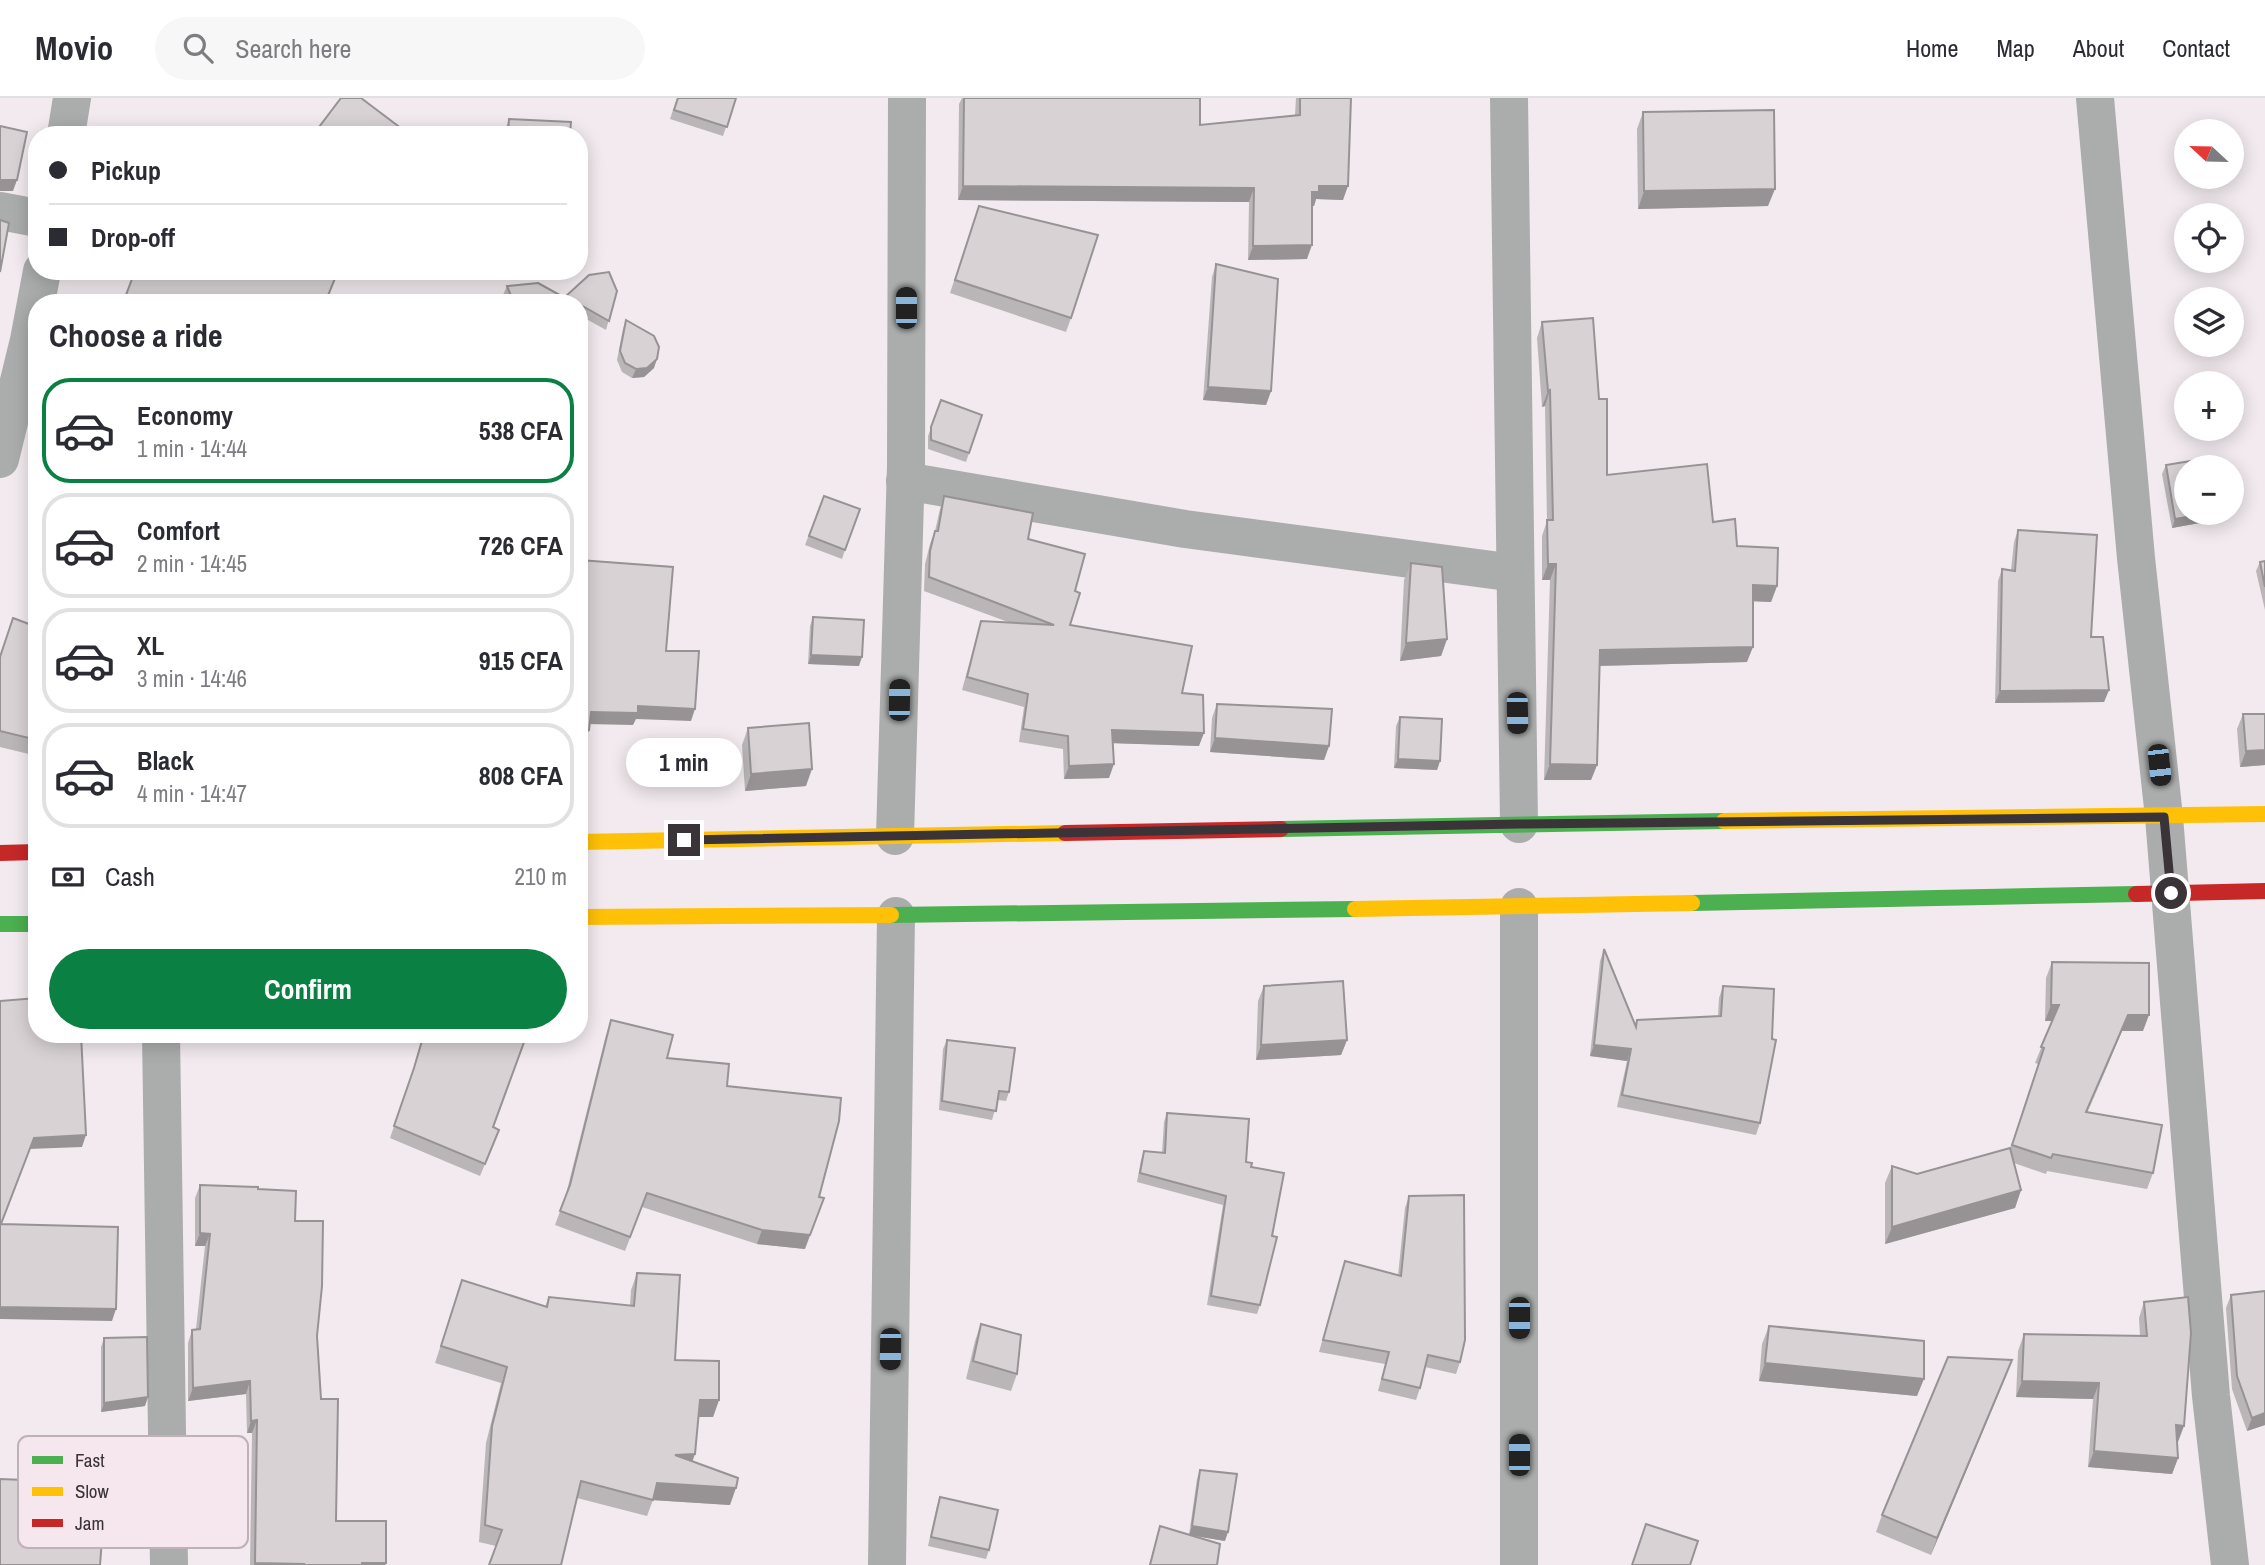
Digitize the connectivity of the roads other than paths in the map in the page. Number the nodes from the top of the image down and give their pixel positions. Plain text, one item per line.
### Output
1 (72, 98) edge
2 (907, 98) edge
3 (1509, 98) edge
4 (2095, 98) edge
5 (67, 126) edge
6 (0, 211) edge
7 (28, 216) edge
8 (28, 344) edge
9 (0, 459) edge
10 (905, 481) junction
11 (1514, 573) junction
12 (2265, 814) edge
13 (2164, 817) junction
14 (1519, 824) junction
15 (895, 836) junction
16 (588, 842) edge
17 (0, 852) edge
18 (28, 852) edge
19 (2265, 891) edge
20 (2171, 893) junction
21 (1519, 907) junction
22 (896, 916) junction
23 (588, 917) edge
24 (28, 924) edge
25 (0, 925) edge
26 (161, 1043) edge
27 (167, 1436) edge
28 (887, 1565) edge
29 (1519, 1565) edge
30 (2230, 1565) edge

1 - 5 street
2 - 10 street
3 - 11 street
4 - 13 street
6 - 7 street
8 - 9 street
10 - 11 street
10 - 15 street
11 - 14 street
12 - 13 main road
13 - 14 main road
13 - 20 street
14 - 15 main road
15 - 16 main road
17 - 18 main road
19 - 20 main road
20 - 21 main road
20 - 30 street
21 - 22 main road
21 - 29 street
22 - 23 main road
22 - 28 street
24 - 25 main road
26 - 27 street

